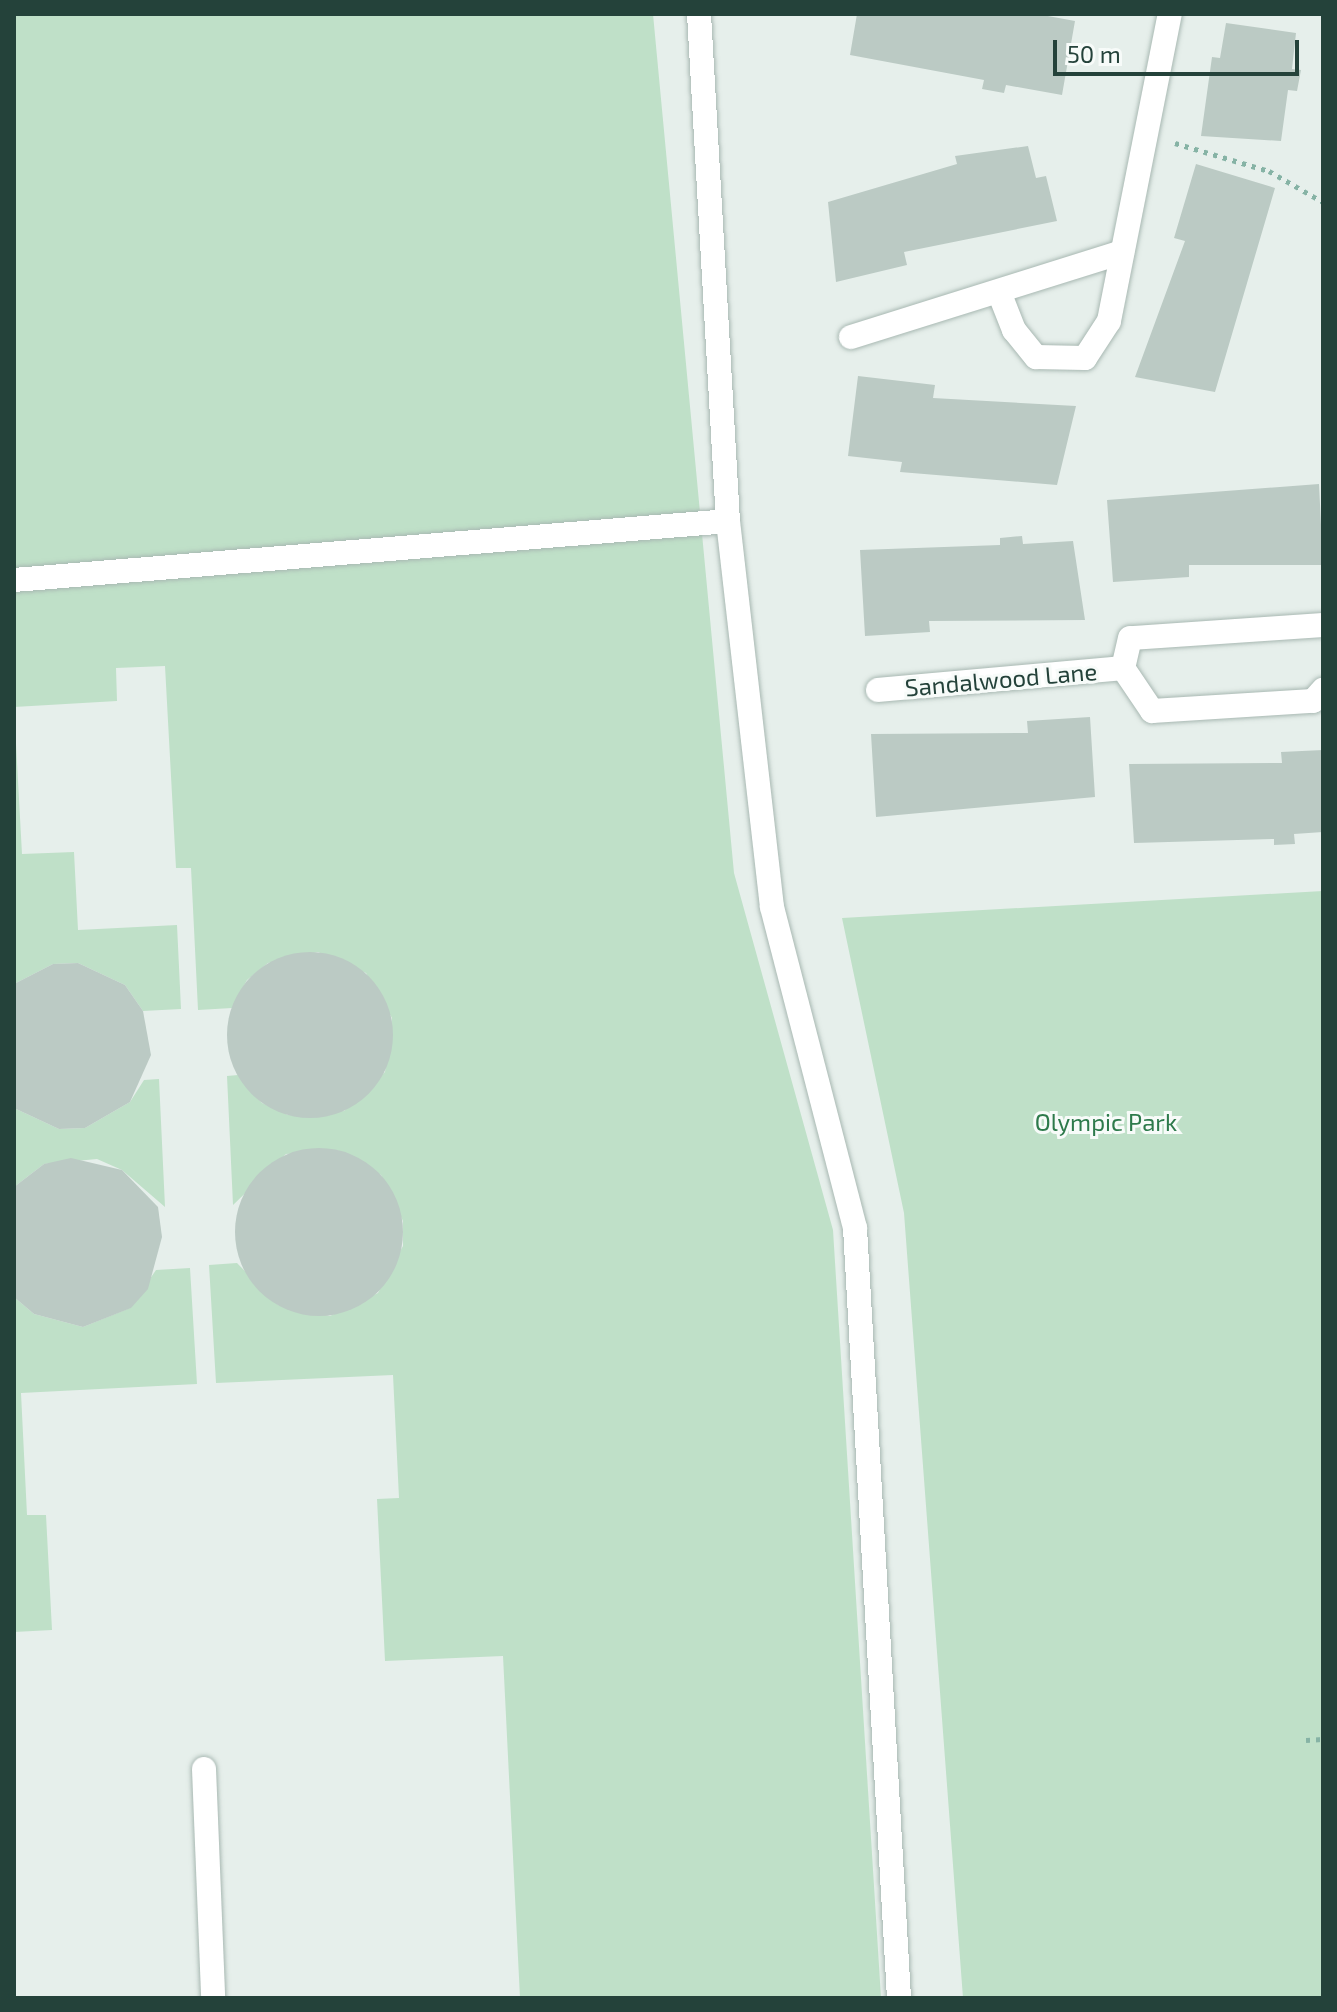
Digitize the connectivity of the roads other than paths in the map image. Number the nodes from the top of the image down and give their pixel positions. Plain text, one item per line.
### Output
1 (699, 14) edge
2 (1170, 14) edge
3 (1122, 252) junction
4 (999, 292) junction
5 (851, 337) dead end
6 (728, 521) junction
7 (14, 580) edge
8 (1323, 625) edge
9 (1123, 668) junction
10 (878, 690) dead end
11 (1323, 690) edge
12 (204, 1769) dead end
13 (213, 1998) edge
14 (899, 1998) edge

1 - 6 street
2 - 3 street
3 - 4 street
3 - 4 street
4 - 5 street
6 - 7 street
6 - 14 street
8 - 9 street, Sandalwood Lane
9 - 10 street, Sandalwood Lane
9 - 11 street, Sandalwood Lane
12 - 13 street

